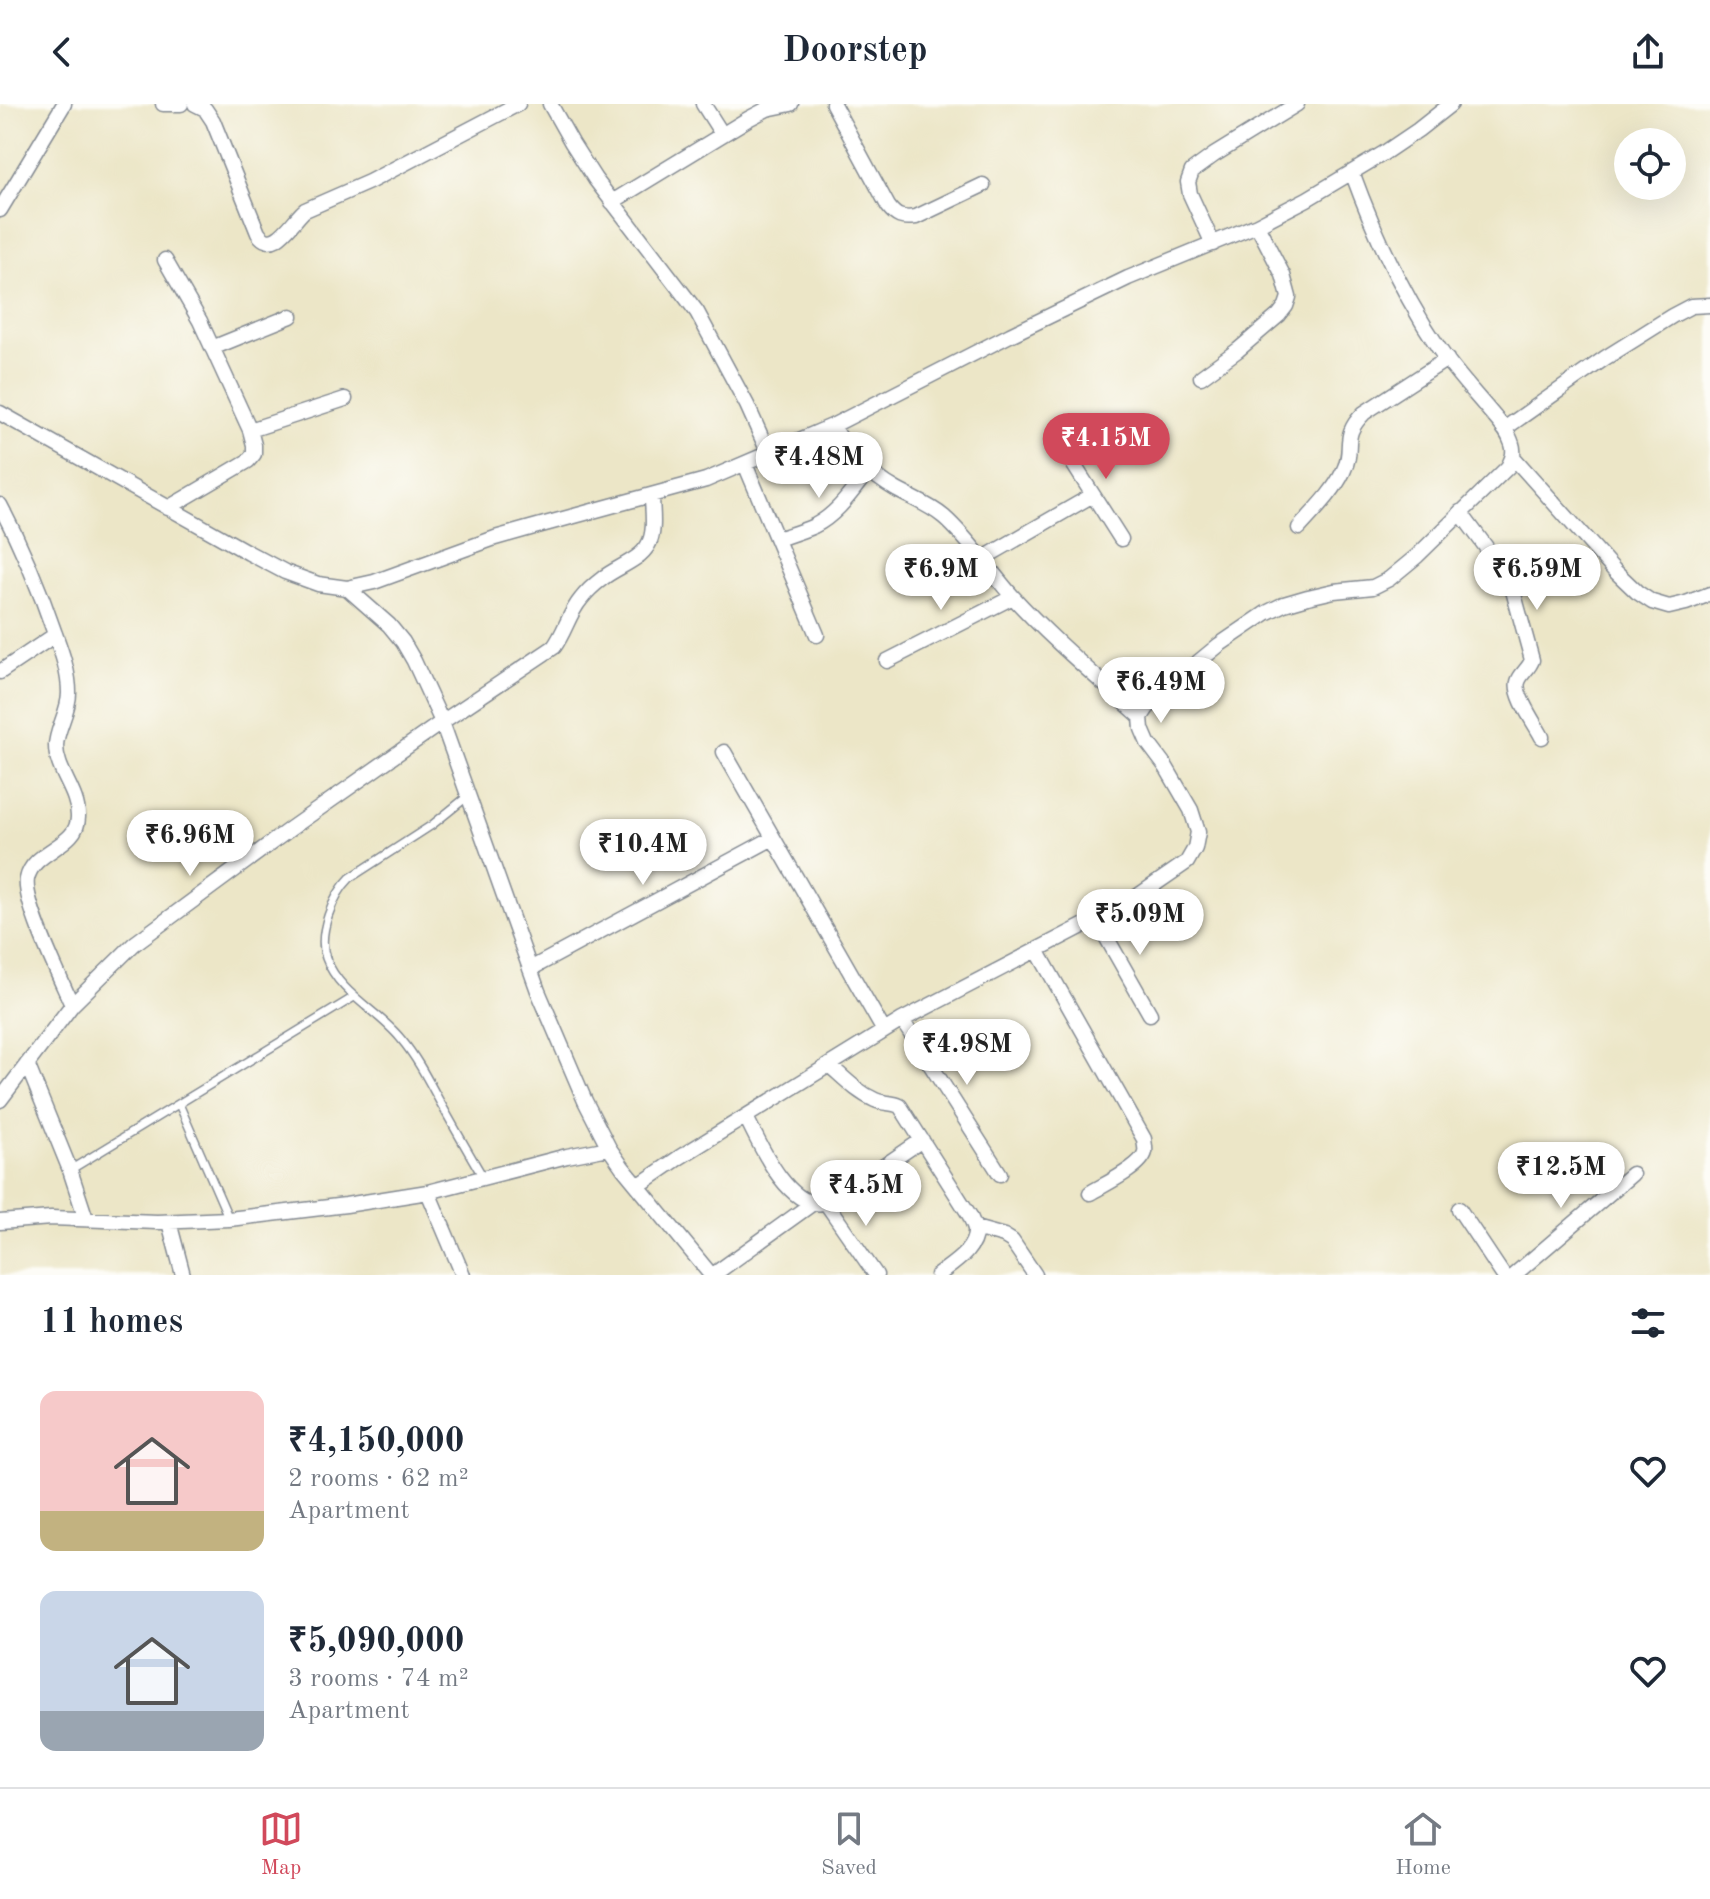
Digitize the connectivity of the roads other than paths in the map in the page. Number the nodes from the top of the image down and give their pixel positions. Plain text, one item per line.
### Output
1 (64, 104) edge
2 (163, 104) edge
3 (181, 104) edge
4 (195, 104) edge
5 (518, 104) edge
6 (550, 104) edge
7 (703, 104) edge
8 (791, 104) edge
9 (833, 104) edge
10 (1297, 104) edge
11 (1451, 104) edge
12 (722, 134) junction
13 (1352, 172) junction
14 (983, 185) dead end
15 (612, 202) junction
16 (0, 210) edge
17 (1257, 225) junction
18 (1213, 244) junction
19 (165, 260) dead end
20 (1708, 308) edge
21 (291, 316) dead end
22 (212, 348) junction
23 (1447, 359) junction
24 (1201, 377) dead end
25 (345, 399) dead end
26 (0, 413) edge
27 (832, 426) junction
28 (1504, 429) junction
29 (250, 430) junction
30 (1060, 443) dead end
31 (769, 454) junction
32 (1513, 457) junction
33 (745, 464) junction
34 (868, 471) junction
35 (1093, 495) junction
36 (652, 496) junction
37 (0, 505) edge
38 (168, 508) junction
39 (1460, 512) junction
40 (1299, 528) dead end
41 (777, 539) junction
42 (1121, 539) dead end
43 (982, 559) junction
44 (347, 588) junction
45 (1710, 594) edge
46 (1013, 597) junction
47 (55, 635) junction
48 (817, 635) dead end
49 (887, 661) dead end
50 (0, 672) edge
51 (1141, 717) junction
52 (442, 722) junction
53 (1542, 737) dead end
54 (724, 752) dead end
55 (468, 796) junction
56 (773, 838) junction
57 (1096, 919) junction
58 (1037, 950) junction
59 (530, 969) junction
60 (354, 997) junction
61 (72, 1005) junction
62 (1150, 1014) dead end
63 (902, 1020) junction
64 (884, 1031) junction
65 (27, 1064) junction
66 (829, 1065) junction
67 (0, 1100) edge
68 (179, 1104) junction
69 (746, 1117) junction
70 (922, 1140) junction
71 (609, 1148) junction
72 (70, 1170) junction
73 (1000, 1174) dead end
74 (1632, 1174) dead end
75 (483, 1177) junction
76 (638, 1186) junction
77 (428, 1192) junction
78 (1090, 1193) dead end
79 (819, 1203) junction
80 (1459, 1209) dead end
81 (86, 1219) junction
82 (229, 1219) junction
83 (0, 1222) edge
84 (169, 1222) junction
85 (975, 1228) junction
86 (183, 1275) edge
87 (463, 1275) edge
88 (712, 1275) edge
89 (876, 1275) edge
90 (938, 1275) edge
91 (1035, 1275) edge
92 (1503, 1275) edge
93 (1514, 1275) edge

1 - 16 street
2 - 3 street
4 - 5 street
6 - 15 street
7 - 12 street
8 - 12 street
9 - 14 street
10 - 18 street
11 - 13 street
12 - 15 street
13 - 17 street
13 - 23 street
15 - 31 street
17 - 18 street
17 - 24 street
18 - 27 street
19 - 22 street
20 - 28 street
21 - 22 street
22 - 29 street
23 - 28 street
23 - 40 street
25 - 29 street
26 - 38 street
27 - 31 street
27 - 34 street
28 - 32 street
29 - 38 street
30 - 35 street
31 - 33 street
32 - 39 street
32 - 45 street
33 - 36 street
33 - 41 street
34 - 41 street
34 - 43 street
35 - 42 street
35 - 43 street
36 - 44 street
36 - 52 street
37 - 47 street
38 - 44 street
39 - 51 street
39 - 53 street
41 - 48 street
43 - 46 street
44 - 52 street
46 - 49 street
46 - 51 street
47 - 50 street
47 - 61 street
51 - 57 street
52 - 55 street
52 - 61 street
54 - 56 street
55 - 59 street
55 - 60 lane
56 - 59 street
56 - 64 street
57 - 58 street
57 - 62 street
58 - 63 street
58 - 78 street
59 - 71 street
60 - 68 lane
60 - 75 lane
61 - 65 street
63 - 64 street
63 - 73 street
64 - 66 street
65 - 67 street
65 - 72 street
66 - 69 street
66 - 70 street
68 - 72 lane
68 - 82 lane
69 - 76 street
69 - 79 street
70 - 79 street
70 - 85 street
71 - 75 street
71 - 76 street
72 - 81 street
74 - 93 street
75 - 77 street
76 - 88 street
77 - 82 street
77 - 87 street
79 - 88 street
79 - 89 street
80 - 92 street
81 - 83 street
81 - 84 street
82 - 84 street
84 - 86 street
85 - 90 street
85 - 91 street

